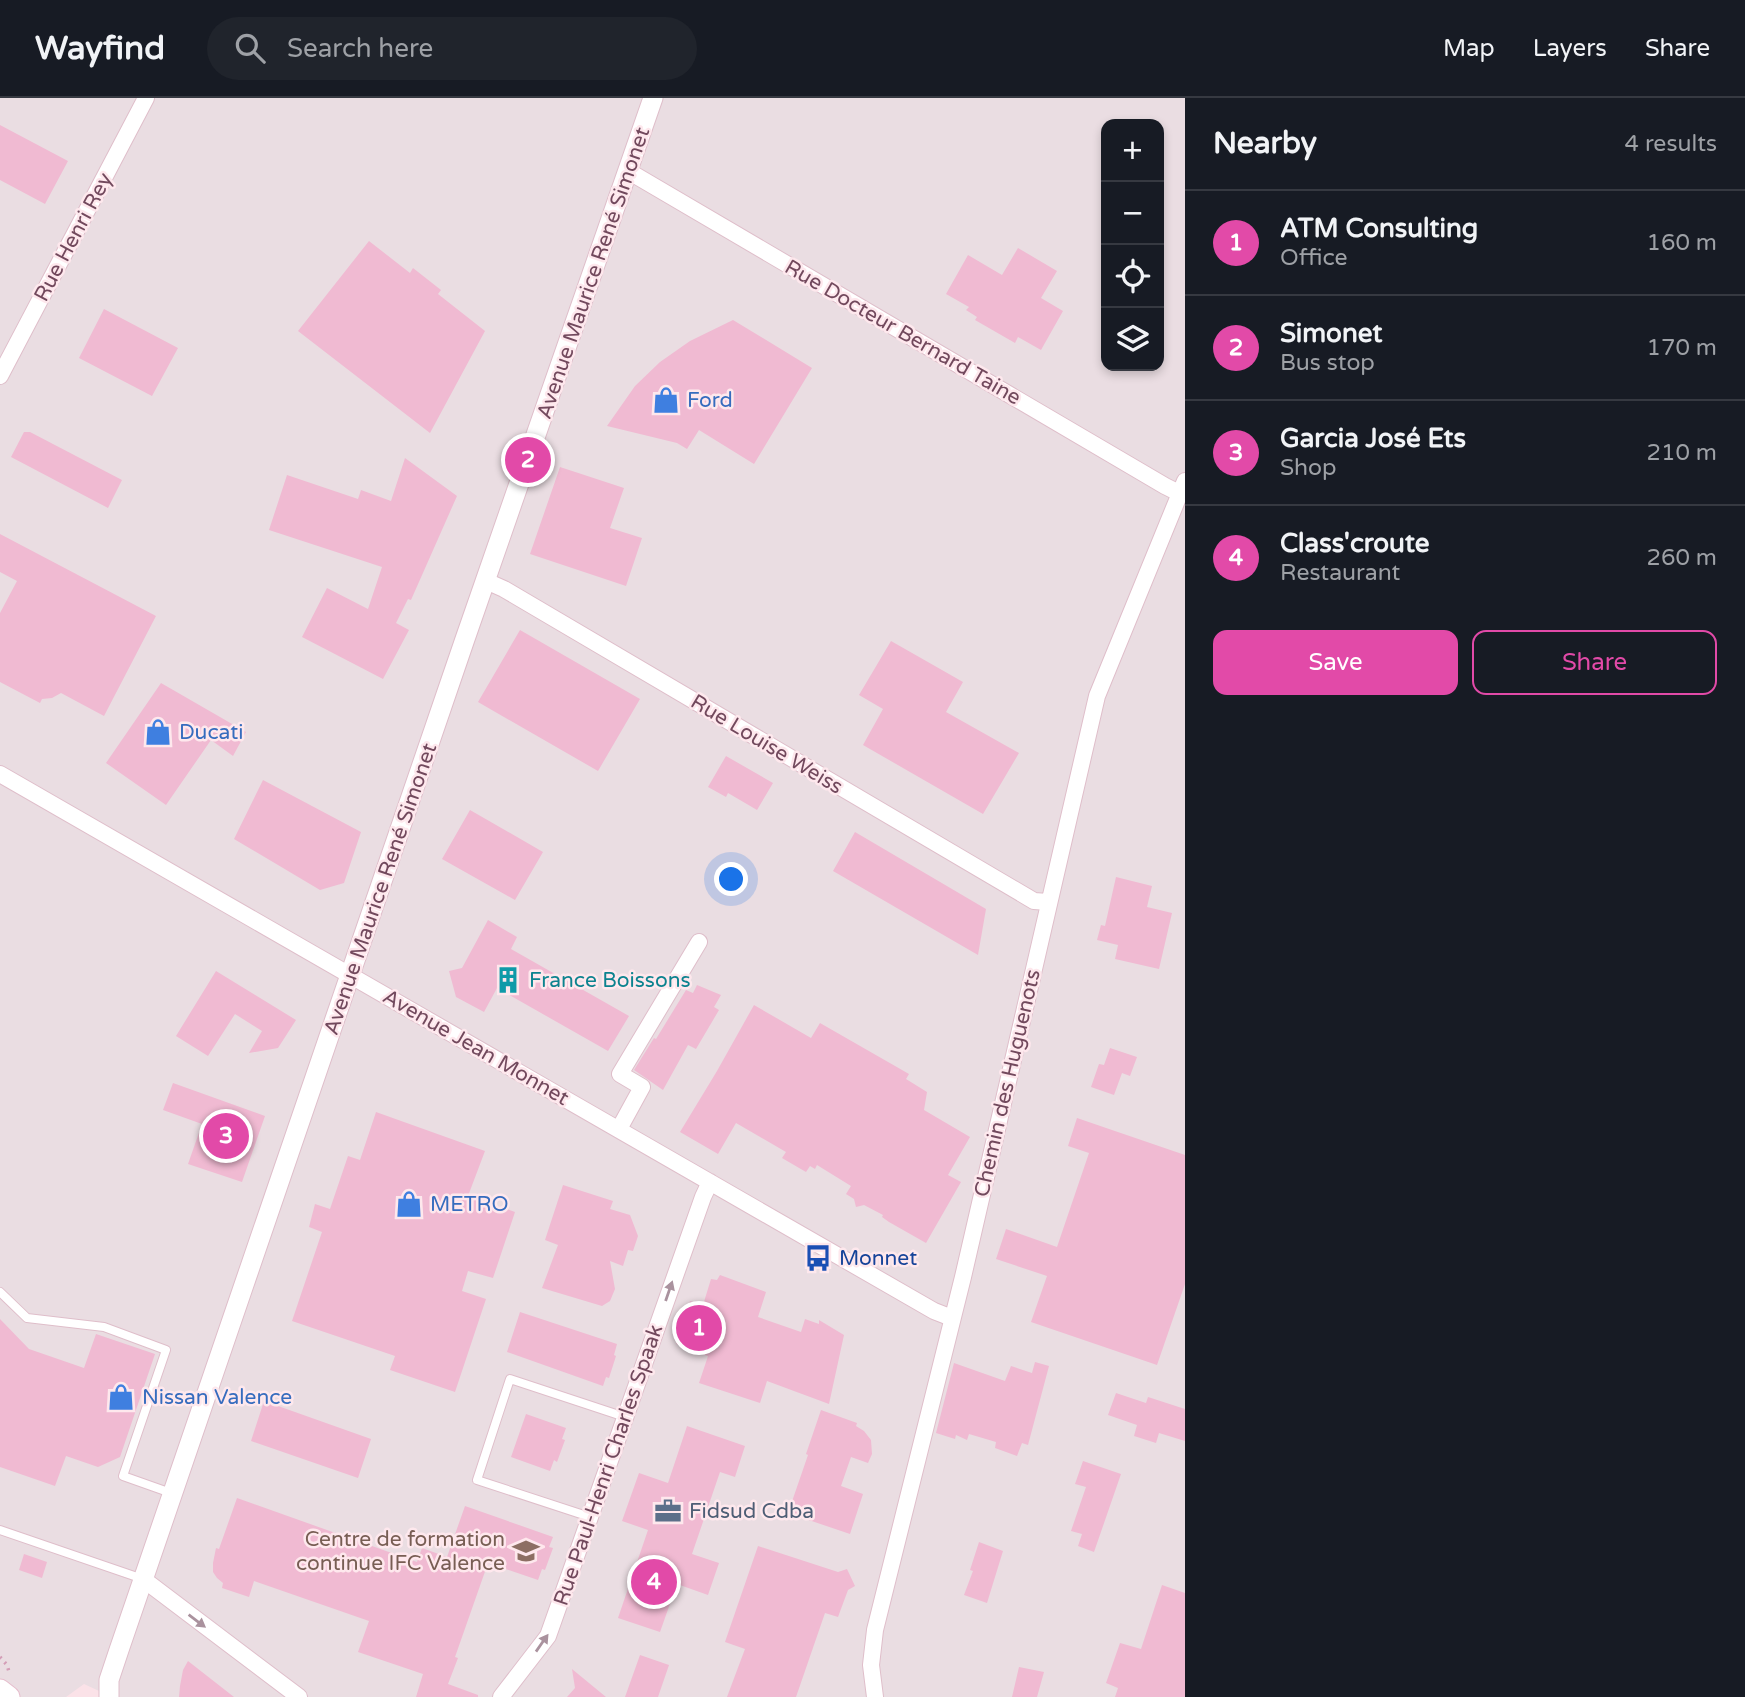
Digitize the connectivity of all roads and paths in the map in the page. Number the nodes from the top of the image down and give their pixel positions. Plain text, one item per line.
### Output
1 (146, 98) edge
2 (653, 98) edge
3 (628, 171) junction
4 (0, 376) edge
5 (1182, 487) edge
6 (486, 581) junction
7 (0, 774) edge
8 (1048, 902) junction
9 (699, 942) dead end
10 (351, 976) junction
11 (619, 1129) junction
12 (710, 1182) junction
13 (0, 1292) edge
14 (952, 1318) junction
15 (625, 1417) junction
16 (172, 1494) junction
17 (590, 1517) junction
18 (0, 1530) edge
19 (143, 1579) junction
20 (109, 1688) edge
21 (0, 1690) edge
22 (9, 1697) edge
23 (96, 1697) edge
24 (299, 1697) edge
25 (501, 1697) edge
26 (875, 1697) edge

1 - 4 street, Rue Henri Rey
2 - 3 street, Avenue Maurice René Simonet
3 - 5 street, Rue Docteur Bernard Taine
3 - 6 street, Avenue Maurice René Simonet
5 - 8 street, Chemin des Huguenots
6 - 8 street, Rue Louise Weiss
6 - 10 street, Avenue Maurice René Simonet
7 - 10 street, Avenue Jean Monnet
8 - 14 street, Chemin des Huguenots
9 - 11 street
10 - 11 street, Avenue Jean Monnet
10 - 16 street, Avenue Maurice René Simonet
11 - 12 street, Avenue Jean Monnet
12 - 14 street, Avenue Jean Monnet
15 -> 12 street, Rue Paul-Henri Charles Spaak
13 - 16 lane
14 - 26 street, Chemin des Huguenots
15 - 17 street, Rue Paul-Henri Charles Spaak
15 - 17 lane
16 - 19 street, Avenue Maurice René Simonet
25 -> 17 street, Rue Paul-Henri Charles Spaak
18 - 19 lane
19 - 20 street, Avenue Maurice René Simonet
19 -> 24 street
20 - 23 street, Avenue Maurice René Simonet
21 - 22 main road

